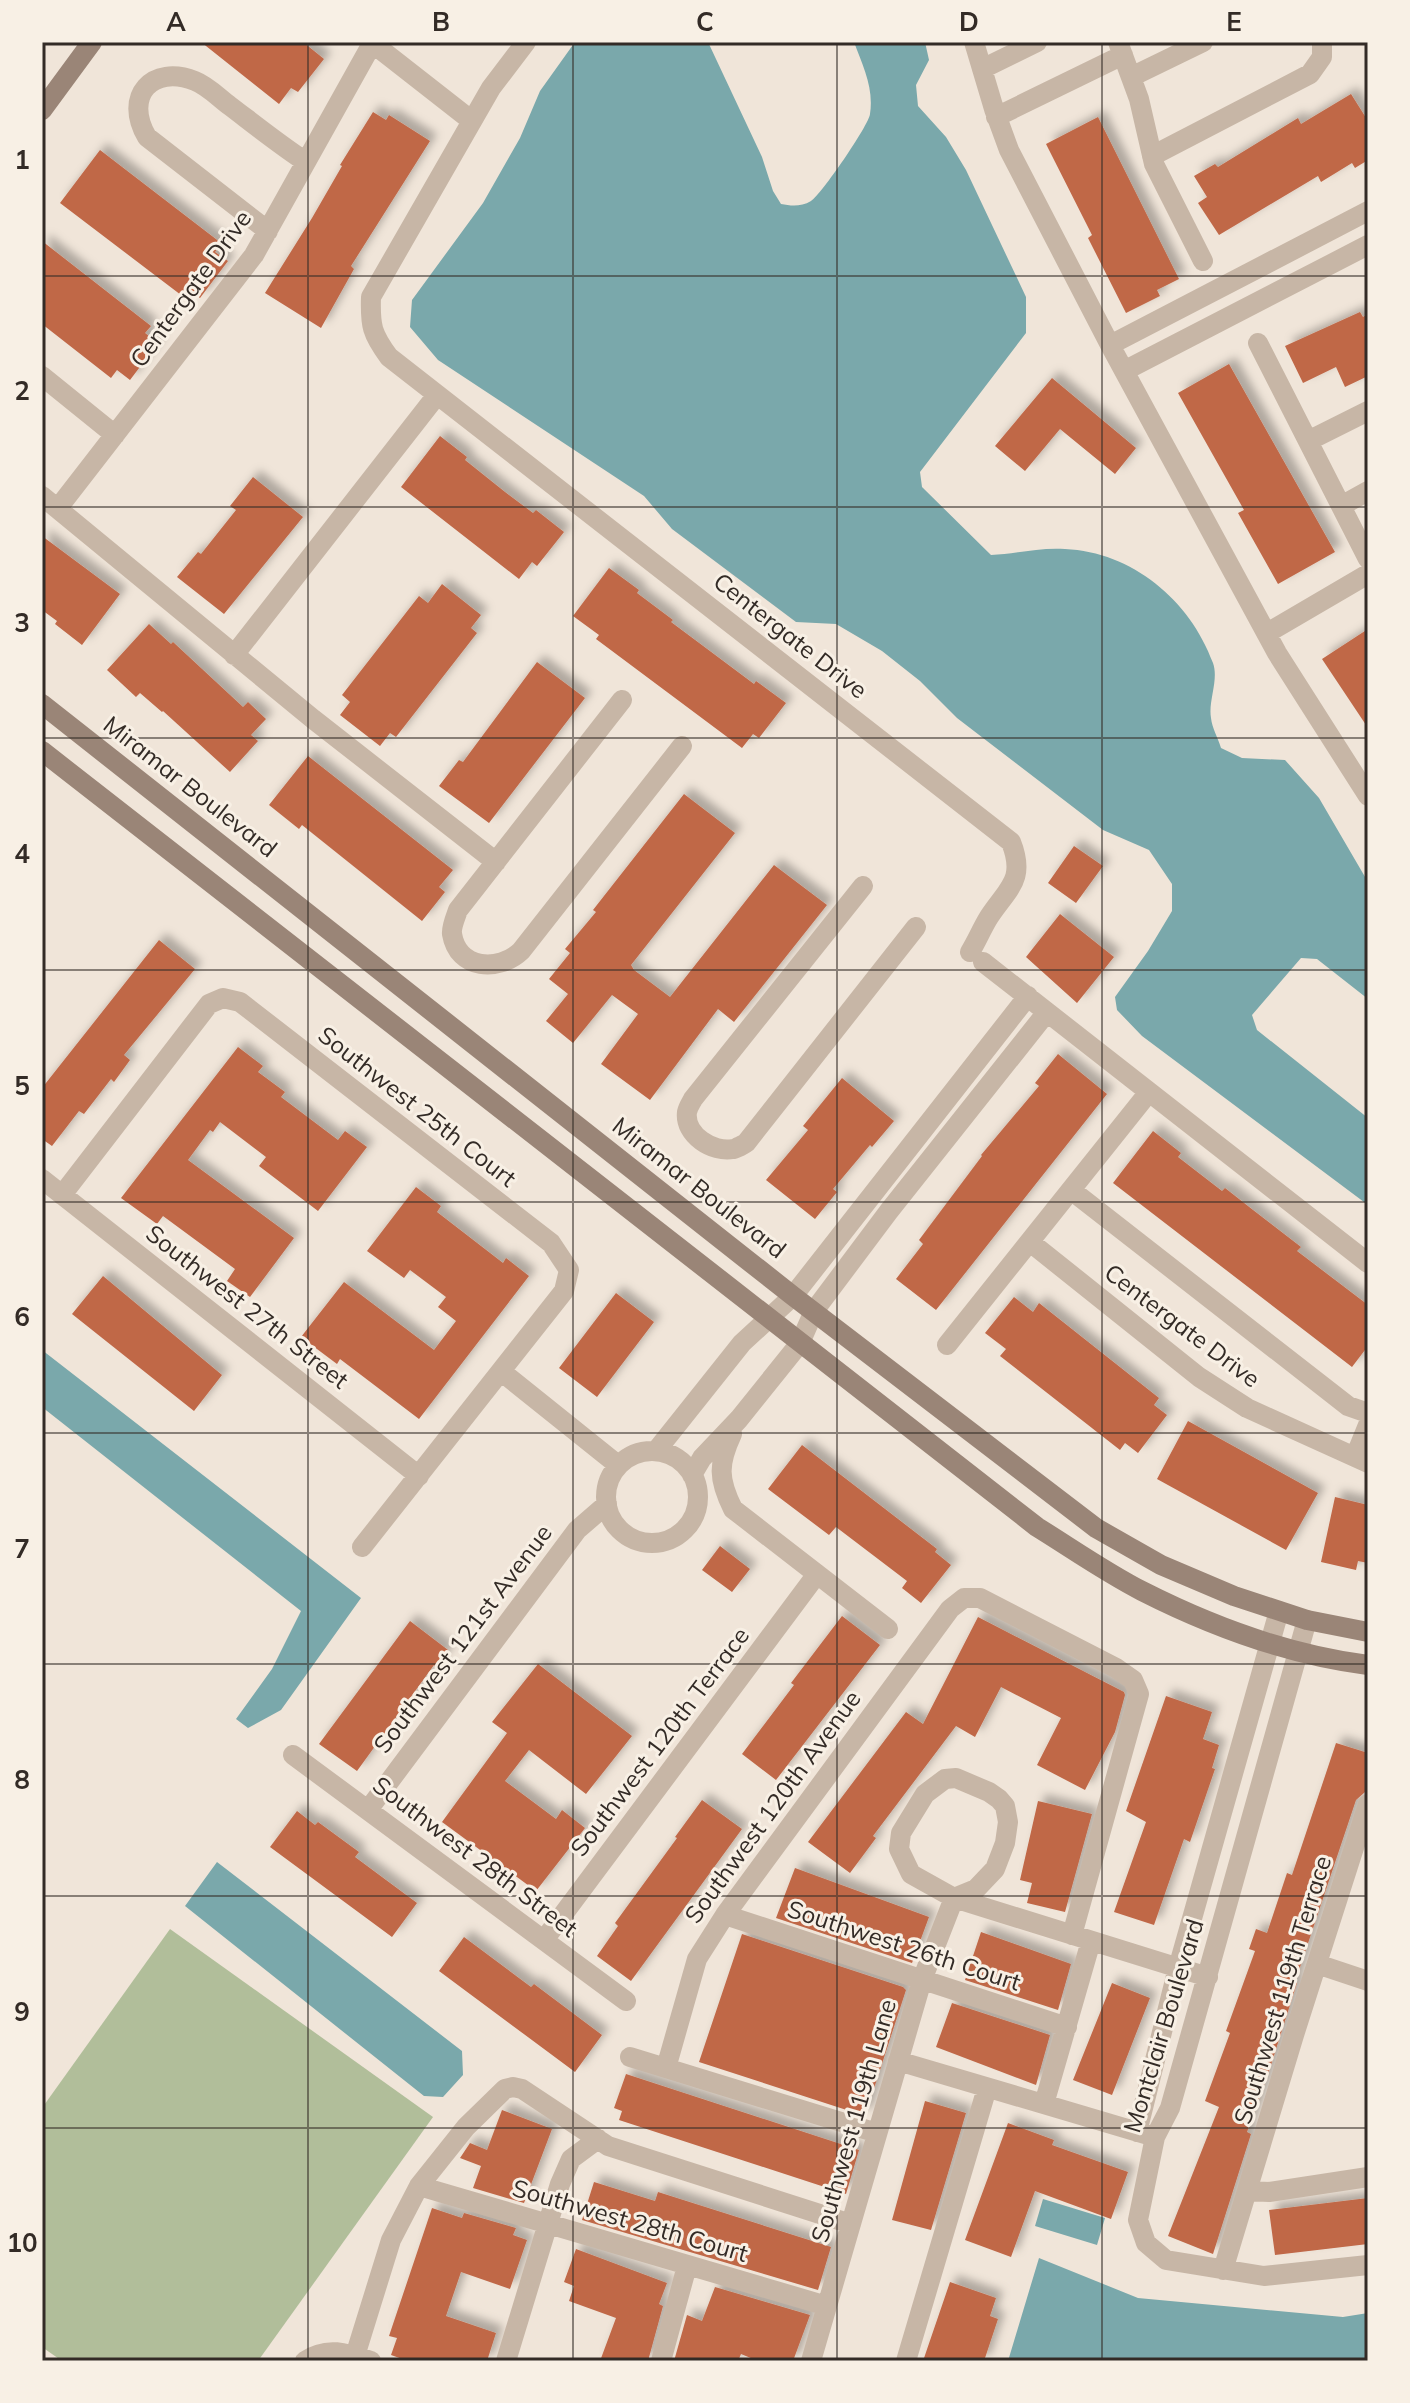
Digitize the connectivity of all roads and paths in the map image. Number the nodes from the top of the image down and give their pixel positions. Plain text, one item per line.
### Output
1 (92, 42) edge
2 (371, 42) edge
3 (526, 42) edge
4 (974, 42) edge
5 (1037, 42) edge
6 (1203, 42) edge
7 (1322, 42) edge
8 (1120, 49) edge
9 (982, 69) junction
10 (1131, 77) junction
11 (42, 110) edge
12 (996, 117) junction
13 (472, 121) junction
14 (1152, 156) junction
15 (306, 162) junction
16 (1368, 211) edge
17 (268, 231) junction
18 (1368, 245) edge
19 (1203, 261) dead end
20 (1258, 343) dead end
21 (1110, 345) junction
22 (1124, 371) junction
23 (42, 376) edge
24 (437, 395) junction
25 (1368, 411) edge
26 (115, 435) junction
27 (1308, 441) junction
28 (1368, 491) edge
29 (50, 502) edge
30 (1341, 506) junction
31 (1368, 559) edge
32 (1368, 574) edge
33 (1267, 633) junction
34 (234, 655) junction
35 (622, 700) dead end
36 (42, 704) edge
37 (682, 746) dead end
38 (42, 751) edge
39 (1368, 796) edge
40 (496, 862) junction
41 (863, 886) dead end
42 (916, 927) dead end
43 (1028, 996) junction
44 (1047, 1012) junction
45 (1149, 1092) junction
46 (945, 1102) junction
47 (964, 1117) junction
48 (42, 1179) edge
49 (1071, 1190) junction
50 (62, 1195) junction
51 (1030, 1242) junction
52 (1368, 1263) edge
53 (793, 1296) junction
54 (814, 1311) junction
55 (769, 1318) junction
56 (800, 1343) junction
57 (947, 1345) dead end
58 (502, 1372) junction
59 (1368, 1413) edge
60 (739, 1419) junction
61 (1368, 1425) edge
62 (656, 1451) junction
63 (1362, 1460) edge
64 (618, 1465) junction
65 (692, 1475) junction
66 (419, 1476) junction
67 (607, 1504) junction
68 (698, 1504) junction
69 (733, 1509) junction
70 (362, 1547) dead end
71 (817, 1574) junction
72 (1279, 1611) junction
73 (1307, 1620) junction
74 (888, 1629) dead end
75 (1368, 1632) edge
76 (1269, 1645) junction
77 (1300, 1652) junction
78 (1368, 1665) edge
79 (293, 1755) dead end
80 (1368, 1804) edge
81 (368, 1810) junction
82 (1221, 1816) junction
83 (1251, 1824) junction
84 (954, 1898) junction
85 (725, 1915) junction
86 (1082, 1938) junction
87 (544, 1940) junction
88 (1317, 1964) junction
89 (1178, 1968) junction
90 (1208, 1977) junction
91 (922, 1980) junction
92 (1368, 1981) edge
93 (626, 2001) dead end
94 (1067, 2027) junction
95 (630, 2057) dead end
96 (898, 2061) junction
97 (666, 2068) junction
98 (987, 2088) junction
99 (1044, 2104) junction
100 (877, 2133) junction
101 (1146, 2135) junction
102 (598, 2139) junction
103 (1368, 2177) edge
104 (419, 2186) junction
105 (1248, 2191) junction
106 (548, 2224) junction
107 (851, 2224) junction
108 (1368, 2265) edge
109 (687, 2266) junction
110 (1223, 2270) junction
111 (827, 2306) junction
112 (363, 2358) edge
113 (305, 2361) edge
114 (506, 2361) edge
115 (661, 2361) edge
116 (811, 2361) edge
117 (906, 2361) edge

1 - 11 street
2 - 13 street, Centergate Drive
2 - 15 street, Centergate Drive
3 - 13 street, Centergate Drive
4 - 9 street
5 - 9 street
6 - 10 street
7 - 14 street
8 - 10 street
8 - 12 street
9 - 12 street
10 - 14 street
12 - 21 street
13 - 24 street, Centergate Drive
14 - 19 street
15 - 17 street, Centergate Drive
15 - 17 street
16 - 21 street
17 - 26 street, Centergate Drive
18 - 22 street
20 - 27 street
21 - 22 street
22 - 33 street
23 - 26 street
24 - 34 street
24 - 43 street, Centergate Drive
25 - 27 street
26 - 29 street, Centergate Drive
27 - 30 street
28 - 30 street
29 - 34 street, Centergate Drive
30 - 31 street
32 - 33 street
33 - 39 street
34 - 40 street, Centergate Drive
35 - 40 street
36 - 53 street, Miramar Boulevard
37 - 40 street
38 - 55 street
41 - 42 street
43 - 44 street, Centergate Drive
43 - 46 street
44 - 45 street, Centergate Drive
44 - 47 street
45 - 49 street
45 - 52 street, Centergate Drive
46 - 47 street
46 - 53 street
47 - 54 street
48 - 50 street, Southwest 27th Street
49 - 51 street
49 - 59 street, Centergate Drive
50 - 58 street, Southwest 25th Court
50 - 66 street, Southwest 27th Street
51 - 57 street
51 - 63 street, Centergate Drive
53 - 54 street, Miramar Boulevard
53 - 55 street
54 - 56 street
54 - 72 street, Miramar Boulevard
55 - 56 street
55 - 62 street
56 - 60 street
56 - 76 street
58 - 64 street
58 - 66 street
60 - 65 street
60 - 69 street
61 - 63 street, Centergate Drive
62 - 64 street
62 - 65 street
64 - 67 street
65 - 68 street
66 - 70 street
67 - 68 street
67 - 81 street, Southwest 121st Avenue
68 - 69 street
69 - 71 street
71 - 74 street
71 - 87 street, Southwest 120th Terrace
72 - 73 street, Miramar Boulevard
72 - 76 street, Montclair Boulevard
73 - 75 street, Miramar Boulevard
73 - 77 street, Montclair Boulevard
76 - 77 street
76 - 82 street, Montclair Boulevard
77 - 78 street
77 - 83 street, Montclair Boulevard
79 - 81 street, Southwest 28th Street
80 - 88 street, Southwest 119th Terrace
81 - 87 street, Southwest 28th Street
82 - 83 street
82 - 89 street, Montclair Boulevard
83 - 90 street, Montclair Boulevard
84 - 84 street
84 - 86 street
84 - 91 street, Southwest 119th Lane
85 - 86 street, Southwest 120th Avenue
85 - 91 street, Southwest 26th Court
85 - 97 street, Southwest 120th Avenue
86 - 89 street
86 - 94 street
87 - 93 street, Southwest 28th Street
88 - 92 street
88 - 105 street, Southwest 119th Terrace
89 - 90 street
89 - 101 street, Montclair Boulevard
90 - 101 street, Montclair Boulevard
91 - 94 street, Southwest 26th Court
91 - 96 street, Southwest 119th Lane
94 - 99 street
95 - 97 street
96 - 98 street
96 - 100 street, Southwest 119th Lane
97 - 100 street
98 - 99 street
98 - 117 street
99 - 101 street
100 - 107 street, Southwest 119th Lane
101 - 110 street, Montclair Boulevard
102 - 104 street
102 - 106 street
102 - 107 street
103 - 105 street
104 - 106 street, Southwest 28th Court
104 - 112 street
105 - 110 street, Southwest 119th Terrace
106 - 109 street, Southwest 28th Court
106 - 114 street
107 - 111 street, Southwest 119th Lane
108 - 110 street
109 - 111 street, Southwest 28th Court
109 - 115 street
111 - 116 street, Southwest 119th Lane
112 - 113 street

